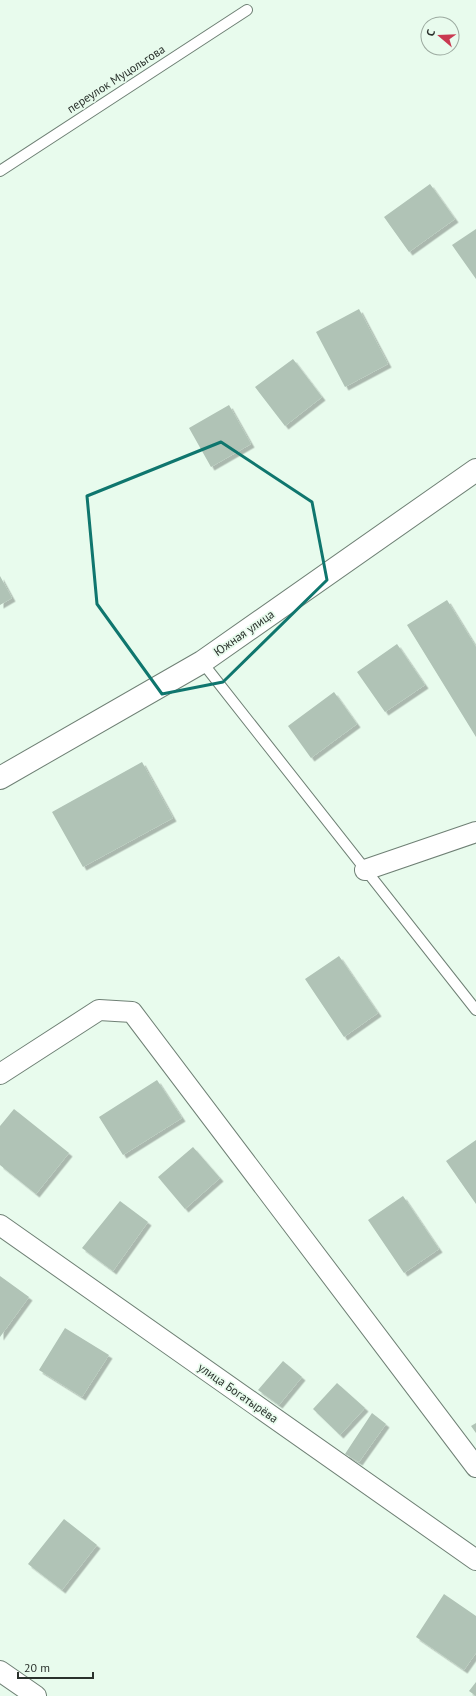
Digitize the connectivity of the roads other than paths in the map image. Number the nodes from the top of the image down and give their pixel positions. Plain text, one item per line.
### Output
1 (247, 10) dead end
2 (0, 171) edge
3 (476, 470) edge
4 (202, 662) junction
5 (0, 778) edge
6 (476, 832) edge
7 (365, 870) junction
8 (476, 1010) edge
9 (0, 1074) edge
10 (0, 1225) edge
11 (476, 1467) edge
12 (476, 1560) edge
13 (0, 1671) edge
14 (36, 1696) edge

1 - 2 lane, переулок Муцольгова
3 - 4 street, Южная улица
4 - 5 street, Южная улица
4 - 7 lane
6 - 7 street
7 - 8 lane
9 - 11 street
10 - 12 street, улица Богатырёва
13 - 14 street

